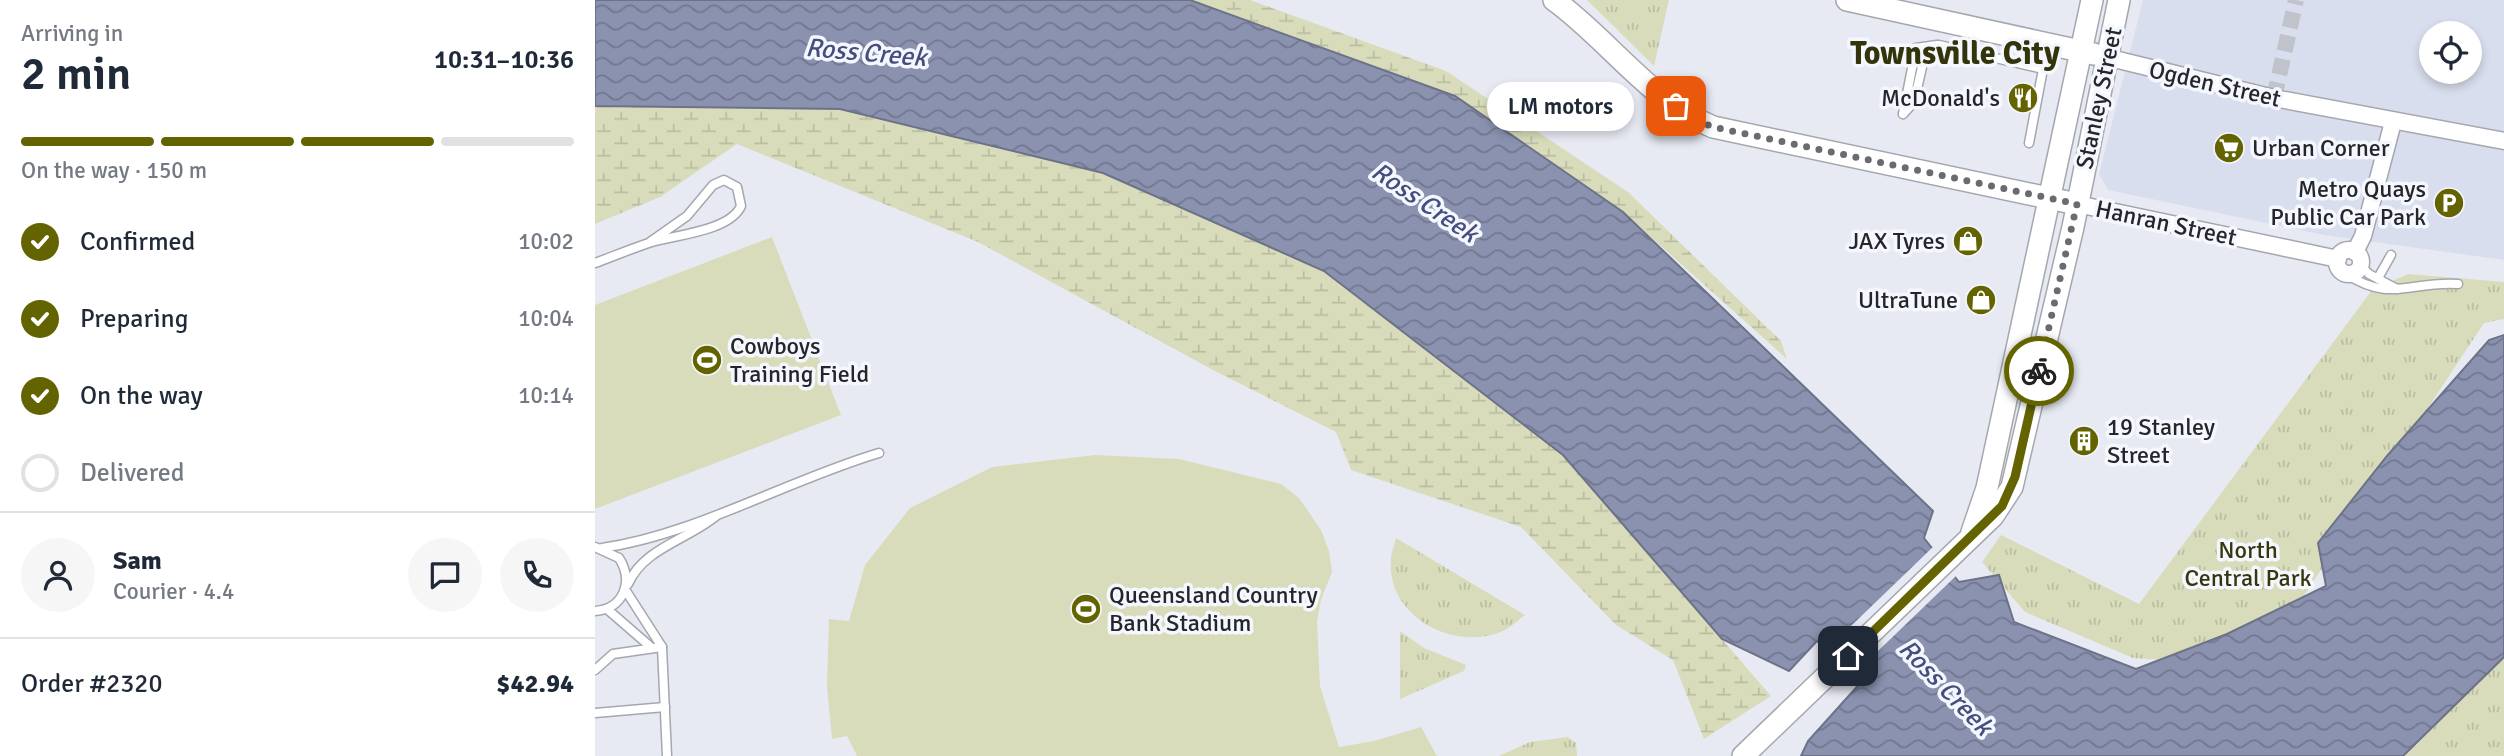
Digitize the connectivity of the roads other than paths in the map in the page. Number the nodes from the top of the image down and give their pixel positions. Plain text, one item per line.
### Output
1 (1554, 0) edge
2 (1847, 0) edge
3 (2092, 0) edge
4 (2119, 0) edge
5 (1573, 9) edge
6 (1939, 45) junction
7 (2080, 50) junction
8 (2105, 57) junction
9 (2393, 122) junction
10 (2504, 141) edge
11 (2029, 143) dead end
12 (2049, 197) junction
13 (2077, 204) junction
14 (650, 242) junction
15 (2391, 255) dead end
16 (2358, 258) junction
17 (595, 263) edge
18 (2341, 266) junction
19 (2378, 278) junction
20 (2458, 284) dead end
21 (2400, 289) junction
22 (879, 453) dead end
23 (1991, 467) junction
24 (2016, 474) junction
25 (721, 512) junction
26 (1967, 539) junction
27 (599, 548) edge
28 (627, 587) junction
29 (607, 608) junction
30 (596, 611) edge
31 (662, 647) junction
32 (652, 648) junction
33 (595, 670) edge
34 (665, 707) junction
35 (595, 713) edge
36 (667, 756) edge
37 (1743, 756) edge

1 - 5 main road, Hanran Street
2 - 7 main road, Ogden Street
3 - 7 main road, Stanley Street
4 - 8 main road, Stanley Street
5 - 12 main road, Hanran Street
6 - 6 lane
6 - 11 lane
7 - 8 main road, Ogden Street
7 - 12 main road, Stanley Street
8 - 9 street, Ogden Street
8 - 13 main road, Stanley Street
9 - 10 street, Ogden Street
9 - 16 street
12 - 13 main road, Hanran Street
12 - 23 main road, Stanley Street
13 - 18 street, Hanran Street
13 - 24 main road, Stanley Street
14 - 14 lane
14 - 17 lane
15 - 19 lane
16 - 18 street
16 - 19 lane
18 - 21 lane, Hanran Street
19 - 21 lane
20 - 21 lane, Hanran Street
22 - 25 lane
23 - 24 main road
23 - 26 main road, Stanley Street
24 - 26 main road, Stanley Street
25 - 27 lane
25 - 28 lane
26 - 37 main road
27 - 28 lane
28 - 29 lane
28 - 31 lane
29 - 30 lane
29 - 32 lane
31 - 32 lane
31 - 34 lane
32 - 33 lane
34 - 35 lane
34 - 36 lane

